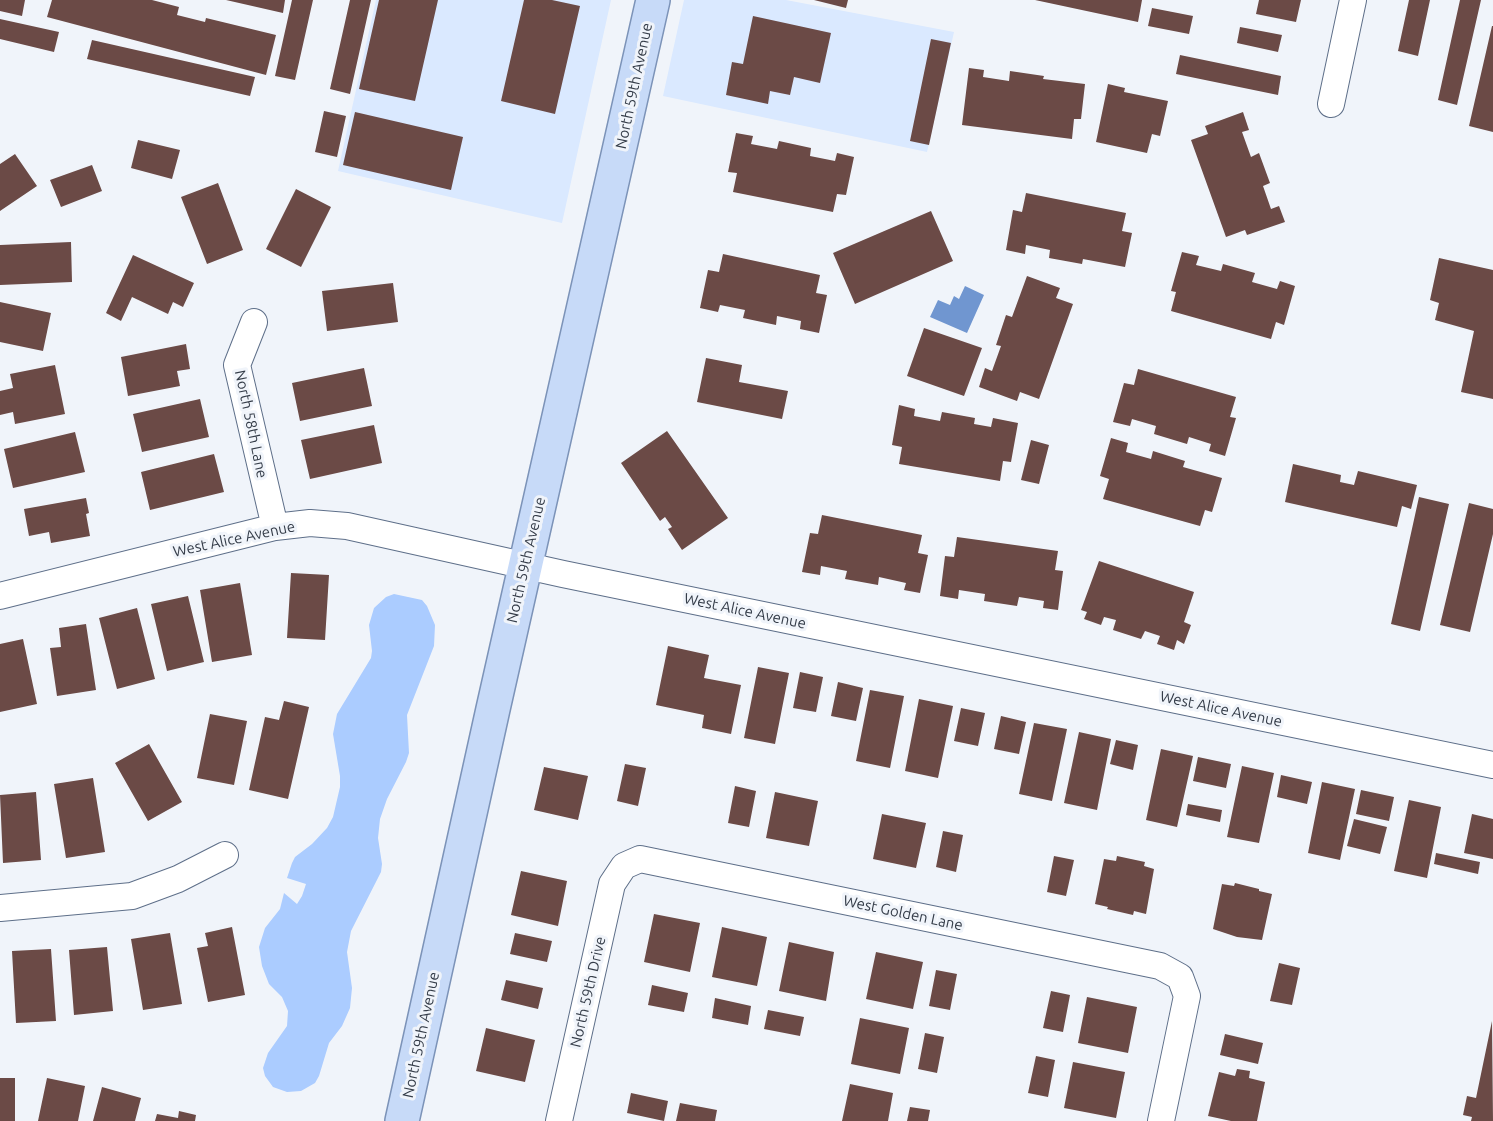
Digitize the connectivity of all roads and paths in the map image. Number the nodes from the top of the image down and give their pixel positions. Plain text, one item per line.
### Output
1 (653, 0) edge
2 (1353, 0) edge
3 (1331, 104) dead end
4 (254, 322) dead end
5 (275, 527) junction
6 (525, 566) junction
7 (0, 596) edge
8 (1493, 765) edge
9 (225, 855) dead end
10 (624, 866) joint
11 (0, 908) edge
12 (402, 1121) edge
13 (559, 1121) edge
14 (1161, 1121) edge

1 - 6 main road, North 59th Avenue
2 - 3 street
4 - 5 street, North 58th Lane
5 - 6 street, West Alice Avenue
5 - 7 street, West Alice Avenue
6 - 8 street, West Alice Avenue
6 - 12 main road, North 59th Avenue
9 - 11 street
10 - 13 street, North 59th Drive
10 - 14 street, West Golden Lane

